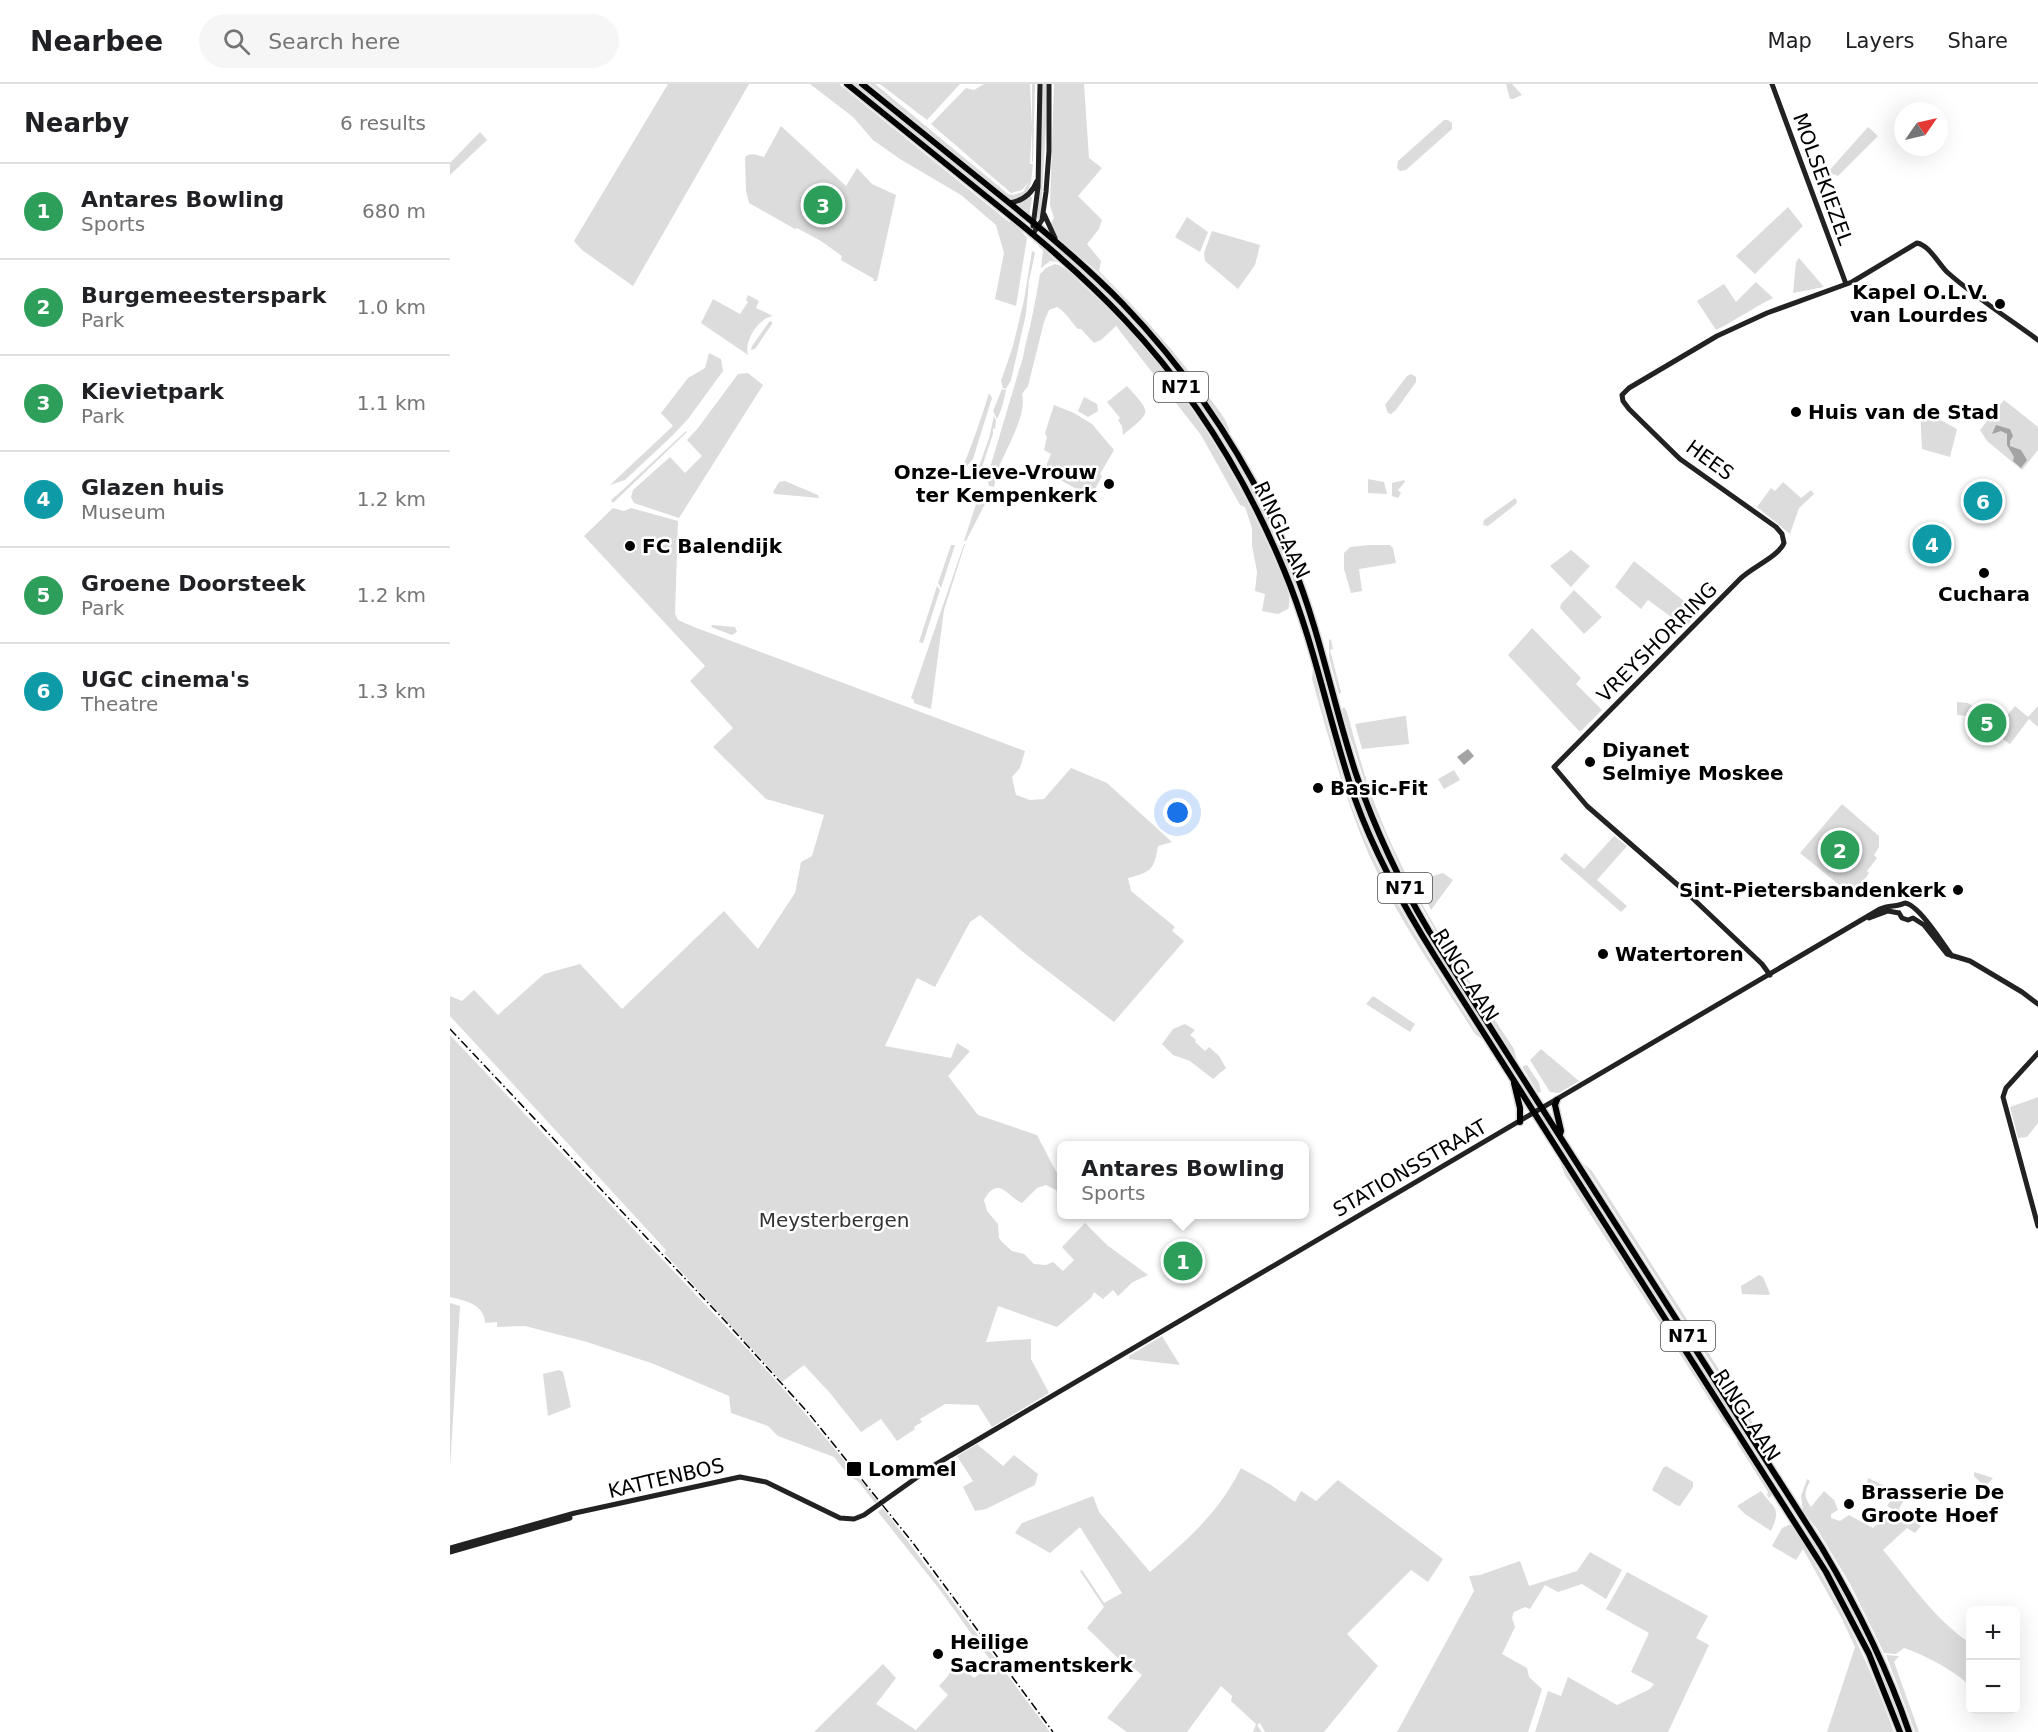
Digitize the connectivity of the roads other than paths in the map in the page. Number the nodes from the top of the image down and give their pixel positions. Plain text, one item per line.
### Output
1 (847, 84) edge
2 (862, 84) edge
3 (1040, 84) edge
4 (1049, 84) edge
5 (1772, 84) edge
6 (1037, 180) junction
7 (1009, 203) junction
8 (1043, 211) junction
9 (1036, 225) junction
10 (1032, 234) junction
11 (1059, 245) junction
12 (1846, 284) junction
13 (2038, 340) edge
14 (1784, 543) joint
15 (1899, 910) junction
16 (1915, 910) junction
17 (1912, 918) junction
18 (1932, 931) junction
19 (1770, 975) junction
20 (2038, 1004) edge
21 (2038, 1053) edge
22 (1514, 1080) junction
23 (1557, 1100) junction
24 (1542, 1108) junction
25 (1535, 1113) junction
26 (1520, 1122) junction
27 (1559, 1135) junction
28 (2038, 1226) edge
29 (882, 1503) joint
30 (450, 1550) edge
31 (1900, 1732) edge
32 (1910, 1732) edge

1 - 10 highway, N71
2 - 7 highway, N71
3 - 6 main road
4 - 8 main road, RINGLAAN
5 - 12 main road, MOLSEKIEZEL
6 - 7 main road
6 - 9 main road
7 - 9 highway, N71
8 - 9 main road, RINGLAAN
8 - 11 main road, RINGLAAN
9 - 10 main road, RINGLAAN
9 - 11 highway, RINGLAAN / N71
10 - 22 highway, RINGLAAN / N71
11 - 24 highway, RINGLAAN / N71
12 - 13 main road
12 - 14 main road, HEES
14 - 19 main road, VREYSHORRING
15 - 16 main road
15 - 17 main road
15 - 19 main road, STATIONSSTRAAT
16 - 17 main road
16 - 18 main road
17 - 18 main road
18 - 20 main road
19 - 23 main road, STATIONSSTRAAT
21 - 28 main road
22 - 25 highway, RINGLAAN / N71
22 - 26 highway
23 - 24 main road, STATIONSSTRAAT
23 - 27 highway
24 - 25 main road, STATIONSSTRAAT
24 - 27 highway, RINGLAAN / N71
25 - 26 main road, STATIONSSTRAAT
25 - 31 highway, RINGLAAN / N71
26 - 29 main road, STATIONSSTRAAT
27 - 32 highway, RINGLAAN / N71
29 - 30 main road, KATTENBOS

